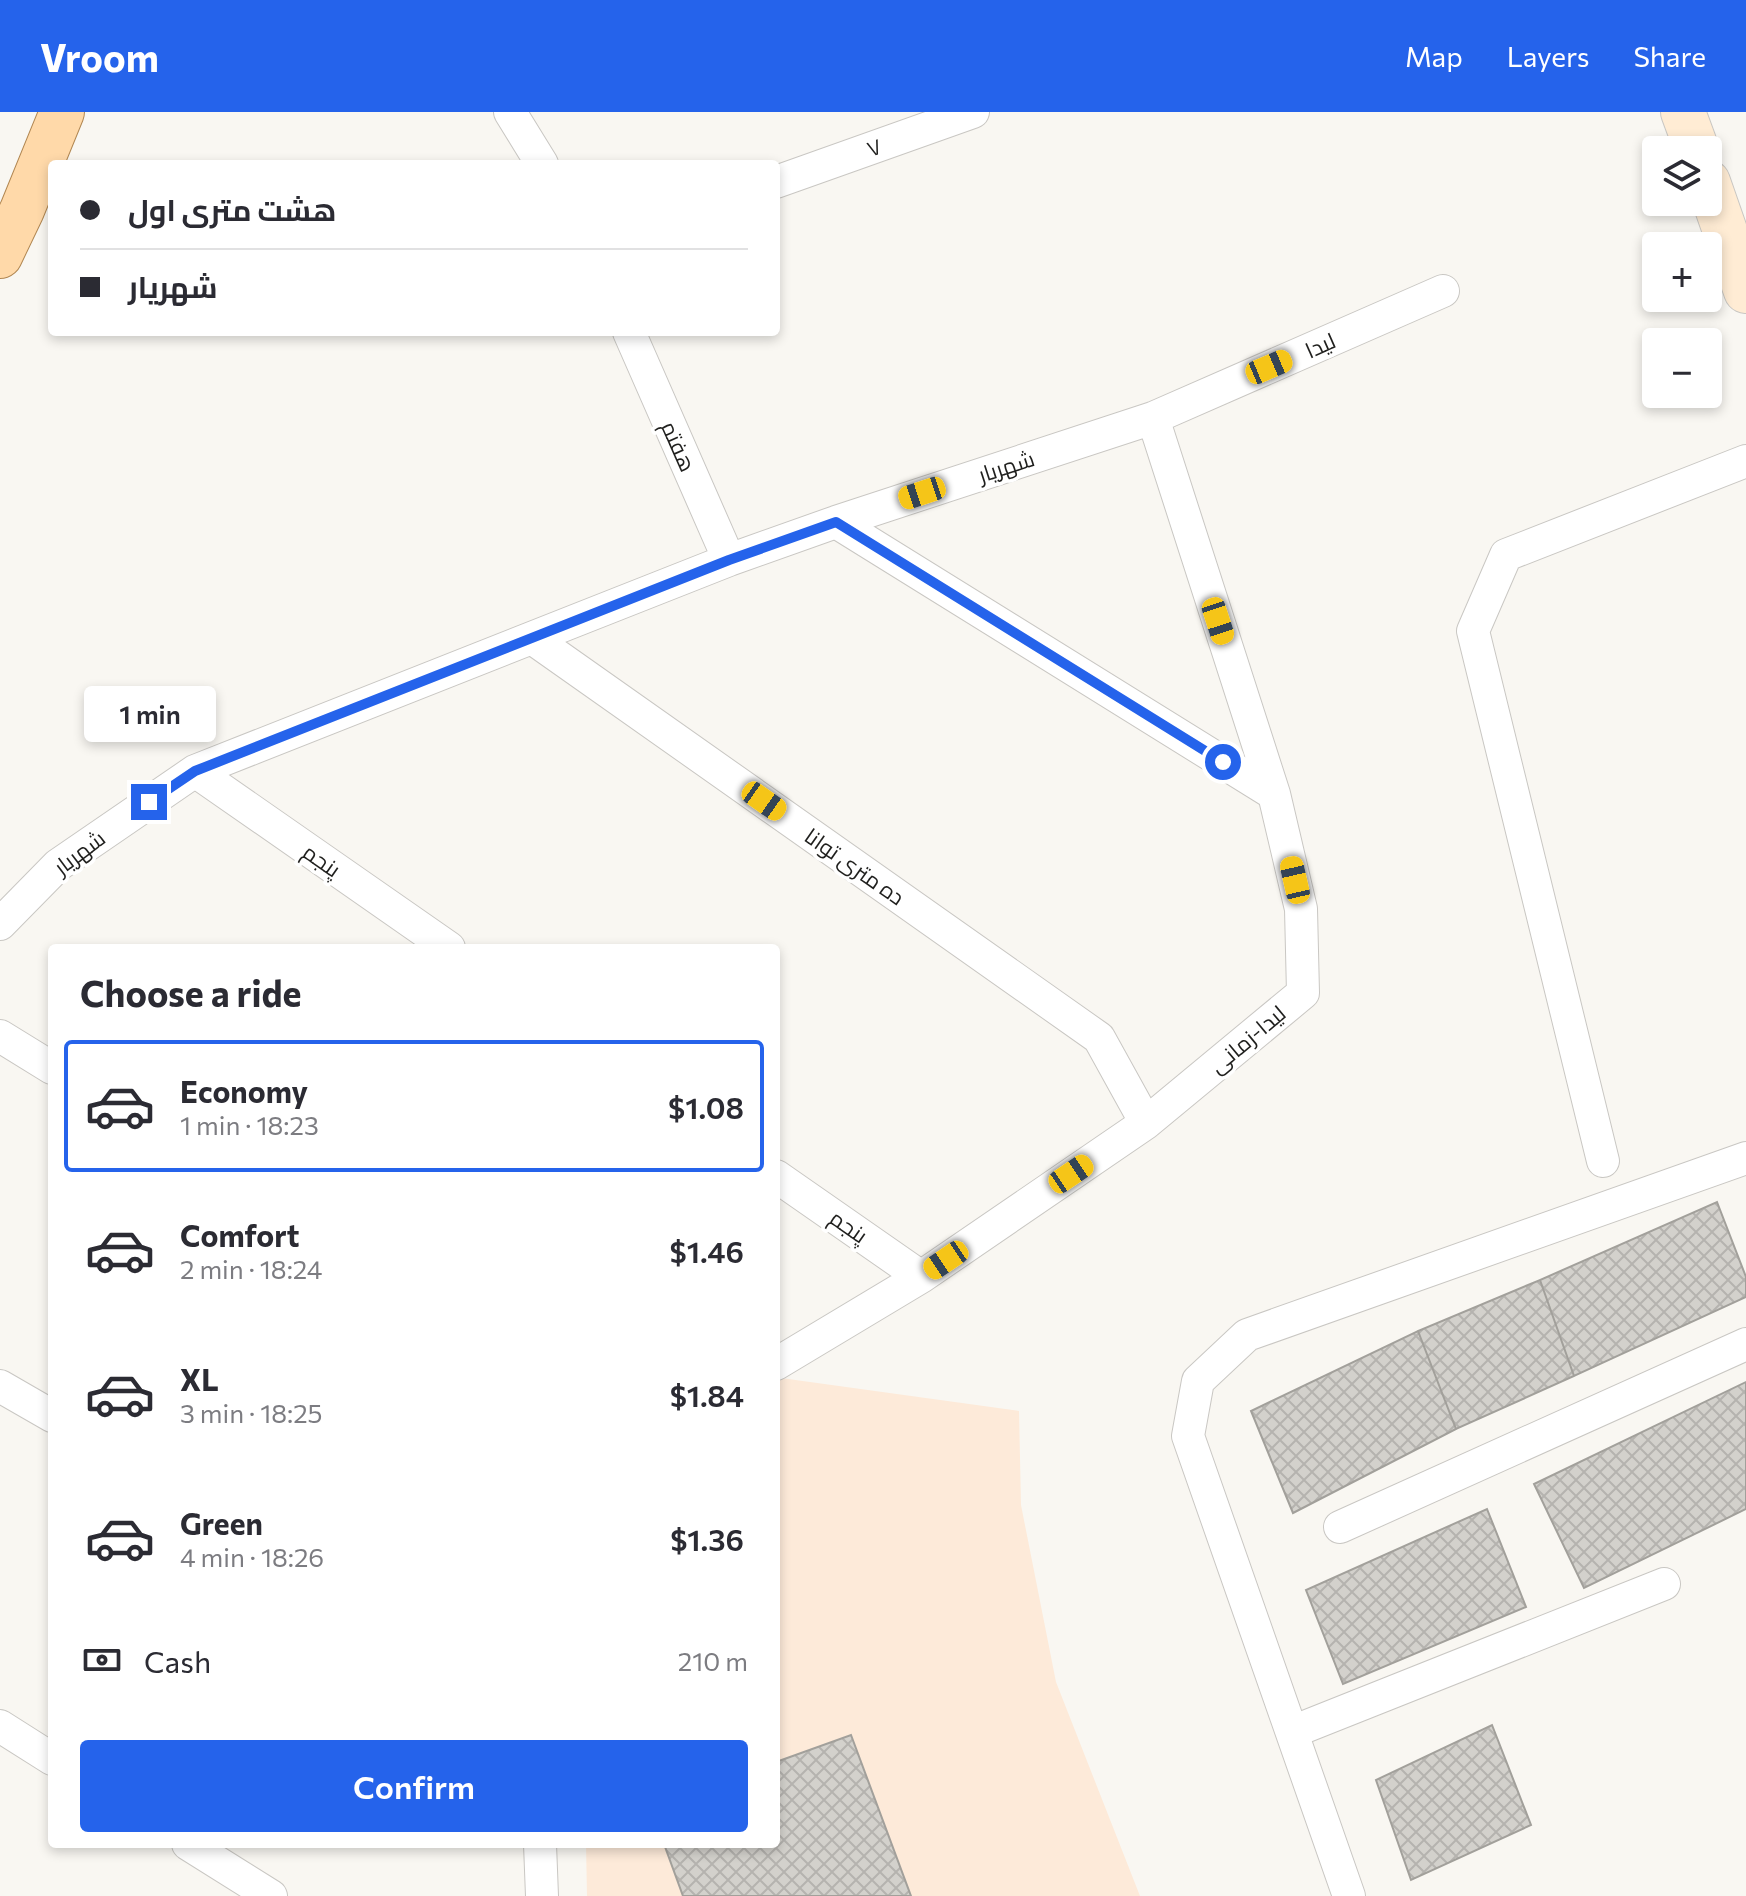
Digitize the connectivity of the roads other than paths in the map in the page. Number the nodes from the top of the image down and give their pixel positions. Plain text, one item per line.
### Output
1 (62, 112) edge
2 (510, 112) edge
3 (973, 112) edge
4 (1683, 112) edge
5 (1692, 136) edge
6 (540, 160) edge
7 (780, 181) edge
8 (1720, 216) edge
9 (0, 256) edge
10 (1443, 291) dead end
11 (1746, 291) edge
12 (631, 336) edge
13 (1153, 418) junction
14 (1746, 461) edge
15 (836, 522) junction
16 (729, 560) junction
17 (532, 638) junction
18 (195, 771) junction
19 (1274, 794) junction
20 (0, 924) edge
21 (443, 944) edge
22 (0, 1036) edge
23 (48, 1066) edge
24 (1146, 1123) junction
25 (1746, 1158) edge
26 (1603, 1161) dead end
27 (780, 1179) edge
28 (921, 1277) junction
29 (1746, 1344) edge
30 (780, 1362) edge
31 (0, 1386) edge
32 (48, 1414) edge
33 (1340, 1527) dead end
34 (1664, 1584) dead end
35 (0, 1726) edge
36 (1292, 1732) junction
37 (48, 1756) edge
38 (194, 1848) edge
39 (540, 1848) edge
40 (271, 1896) edge
41 (542, 1896) edge
42 (1349, 1896) edge

1 - 9 main road
2 - 6 street
3 - 7 street, ۷
4 - 5 main road
8 - 11 main road
10 - 13 street, لیدا
12 - 16 street, هفتم
13 - 15 street, شهریار
13 - 19 street, لیدا-زمانی
14 - 26 street
15 - 16 street, شهریار
15 - 19 street
16 - 17 street, شهریار
17 - 18 street, شهریار
17 - 24 street, ده متری توانا
18 - 20 street, شهریار
18 - 21 street, پنجم
19 - 24 street, لیدا-زمانی
22 - 23 street
24 - 28 street, لیدا-زمانی
25 - 36 street
27 - 28 street, پنجم
28 - 30 street, لیدا-زمانی
29 - 33 street
31 - 32 street
34 - 36 street
35 - 37 street
36 - 42 street
38 - 40 street
39 - 41 street

